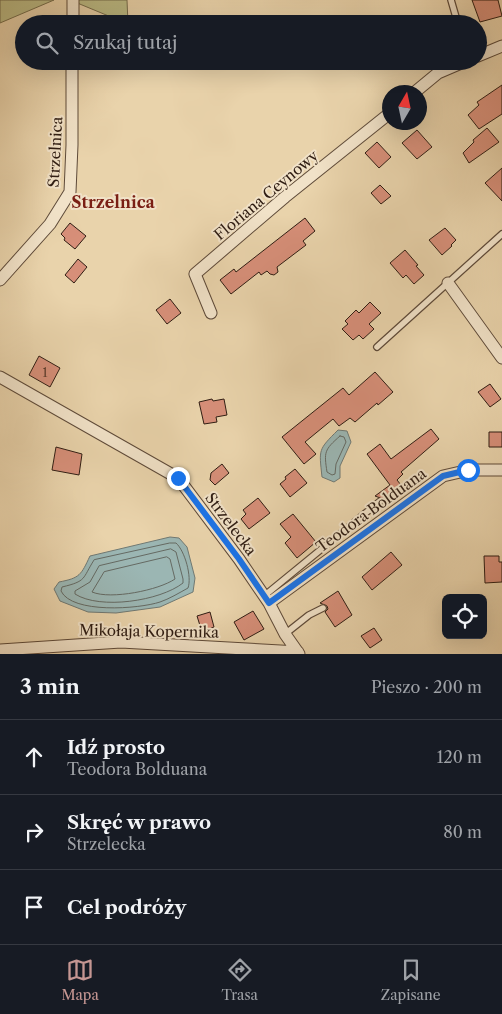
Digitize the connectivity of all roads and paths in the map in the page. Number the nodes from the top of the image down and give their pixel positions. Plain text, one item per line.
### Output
1 (73, 0) edge
2 (451, 0) edge
3 (72, 15) edge
4 (455, 15) edge
5 (502, 46) edge
6 (487, 52) edge
7 (72, 70) edge
8 (445, 70) edge
9 (423, 85) edge
10 (382, 120) edge
11 (502, 234) edge
12 (0, 280) edge
13 (448, 282) junction
14 (211, 313) dead end
15 (377, 348) dead end
16 (502, 358) edge
17 (0, 377) edge
18 (502, 470) edge
19 (379, 502) dead end
20 (267, 600) junction
21 (323, 608) dead end
22 (285, 634) junction
23 (0, 650) edge
24 (298, 653) edge

1 - 3 street
2 - 4 lane
5 - 6 street
7 - 12 street, Strzelnica
8 - 9 street
10 - 14 street, Floriana Ceynowy
11 - 13 lane
13 - 15 lane
13 - 16 street
17 - 20 street, Strzelecka
18 - 20 street, Teodora Bolduana
19 - 20 lane
20 - 22 street, Strzelecka
21 - 22 lane
22 - 24 street, Strzelecka
23 - 24 street, Mikołaja Kopernika

